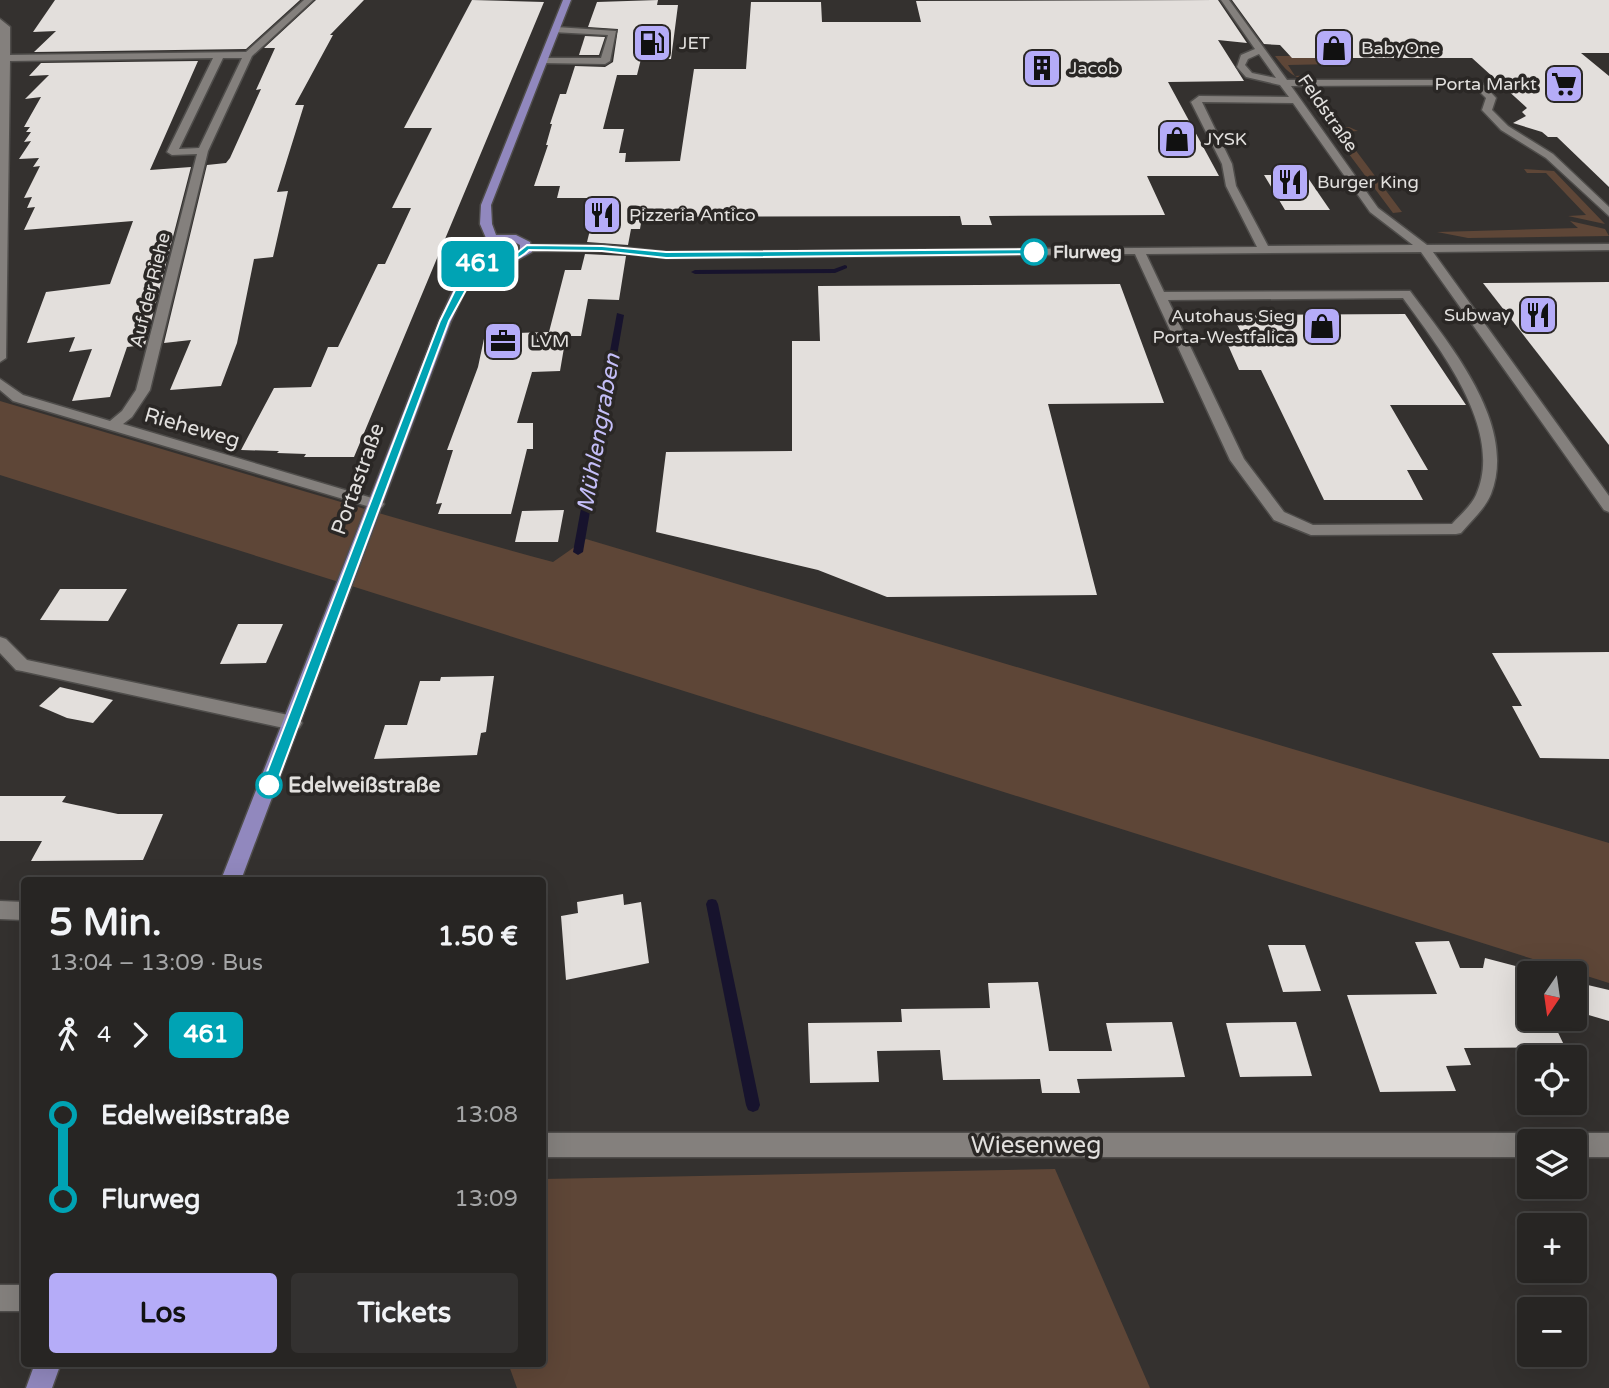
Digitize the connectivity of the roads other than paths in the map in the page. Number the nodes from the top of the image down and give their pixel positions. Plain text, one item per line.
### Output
1 (309, 0) edge
2 (567, 0) edge
3 (1225, 0) edge
4 (0, 22) edge
5 (556, 30) junction
6 (1261, 50) junction
7 (248, 55) junction
8 (219, 57) junction
9 (5, 58) junction
10 (545, 61) junction
11 (1285, 83) junction
12 (1296, 100) junction
13 (203, 151) junction
14 (1609, 213) edge
15 (492, 238) junction
16 (1609, 247) edge
17 (527, 248) junction
18 (1425, 249) junction
19 (1139, 251) junction
20 (1265, 251) junction
21 (484, 260) junction
22 (1160, 296) junction
23 (0, 358) edge
24 (0, 383) edge
25 (111, 427) junction
26 (377, 504) junction
27 (1609, 507) edge
28 (0, 643) edge
29 (293, 723) junction
30 (233, 877) edge
31 (0, 910) edge
32 (21, 911) edge
33 (546, 1145) edge
34 (1517, 1145) edge
35 (1587, 1145) edge
36 (1609, 1145) edge
37 (0, 1298) edge
38 (21, 1298) edge
39 (47, 1367) edge
40 (39, 1388) edge

1 - 7 street
2 - 5 main road
3 - 6 street, Feldstraße
4 - 9 street
5 - 10 main road
5 - 10 street
6 - 11 street, Feldstraße
6 - 11 street
7 - 8 street
7 - 13 street, Auf der Riehe
8 - 9 street
8 - 13 street
9 - 23 street
10 - 15 main road
11 - 12 street, Feldstraße
11 - 14 street
12 - 18 street, Feldstraße
12 - 20 street
13 - 25 street, Auf der Riehe
15 - 17 main road
15 - 21 main road
16 - 18 street
17 - 19 street
17 - 21 main road
18 - 20 street
18 - 27 street, Feldstraße
19 - 20 street
19 - 22 street
21 - 26 main road, Portastraße
22 - 22 street
24 - 25 street, Rieheweg
25 - 26 street, Rieheweg
26 - 29 main road, Portastraße
28 - 29 street
29 - 30 main road, Portastraße
31 - 32 street
33 - 34 street, Wiesenweg
35 - 36 street
37 - 38 street
39 - 40 main road

